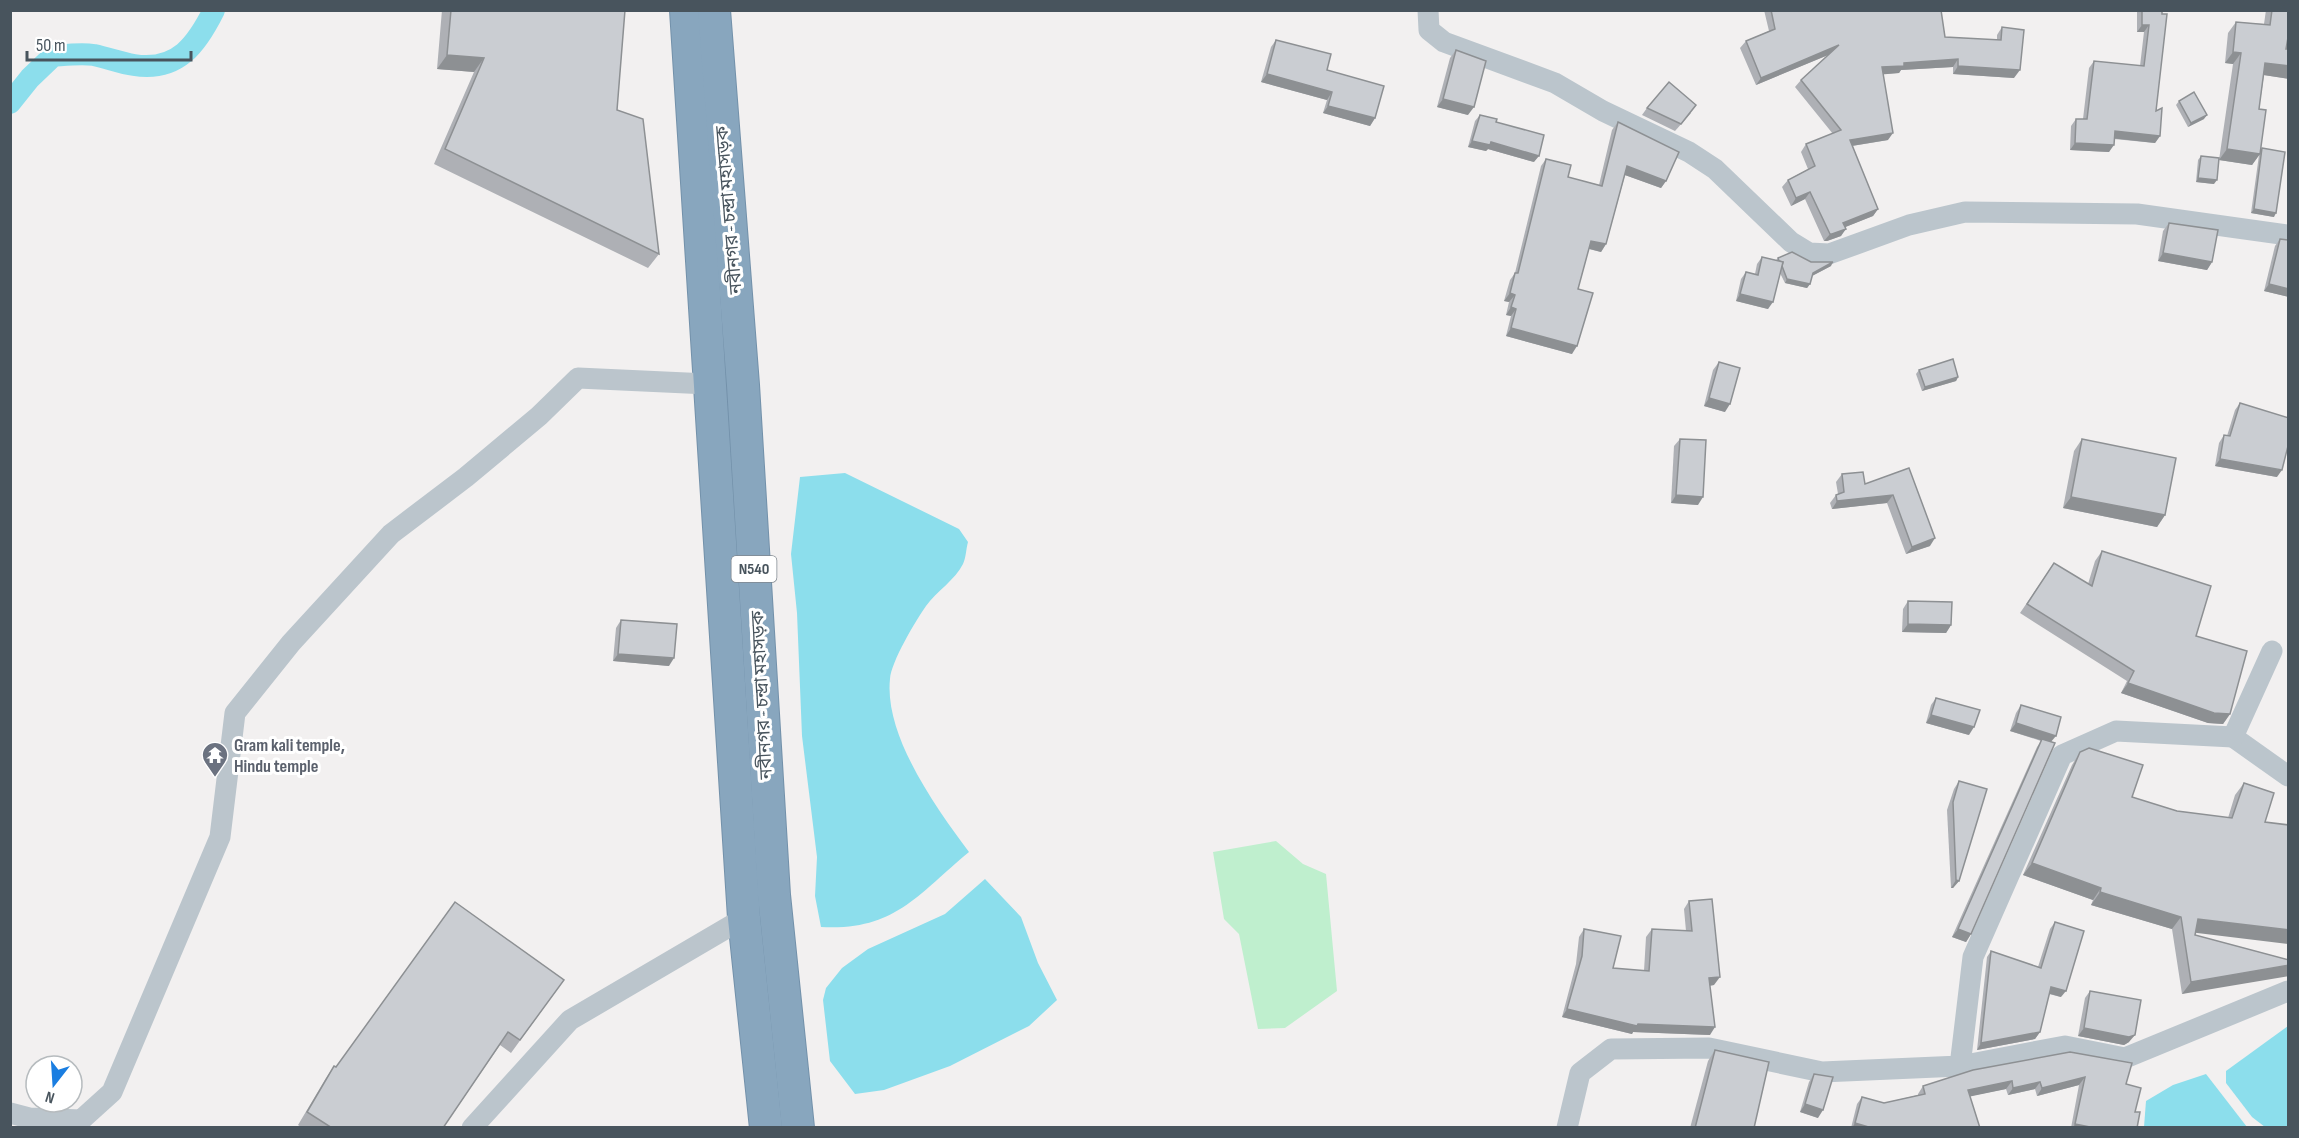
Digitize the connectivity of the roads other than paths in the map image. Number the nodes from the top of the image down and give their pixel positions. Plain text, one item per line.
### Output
1 (686, 10) edge
2 (714, 10) edge
3 (1428, 10) edge
4 (2289, 235) edge
5 (733, 259) junction
6 (701, 262) junction
7 (708, 384) junction
8 (2272, 651) dead end
9 (2233, 737) junction
10 (2289, 776) edge
11 (744, 918) junction
12 (2289, 991) edge
13 (1960, 1066) junction
14 (10, 1113) edge
15 (472, 1128) edge
16 (766, 1128) edge
17 (798, 1128) edge
18 (1567, 1128) edge

1 - 6 highway, নবীনগর - চন্দ্রা মহাসড়ক / N540
2 - 5 highway, নবীনগর - চন্দ্রা মহাসড়ক / N540
3 - 4 street
5 - 6 highway
5 - 17 highway, নবীনগর - চন্দ্রা মহাসড়ক / N540
6 - 7 highway, নবীনগর - চন্দ্রা মহাসড়ক / N540
7 - 11 highway, নবীনগর - চন্দ্রা মহাসড়ক / N540
7 - 14 street
8 - 9 street
9 - 10 street
9 - 13 street
11 - 15 street
11 - 16 highway, নবীনগর - চন্দ্রা মহাসড়ক / N540
12 - 13 street
13 - 18 street

